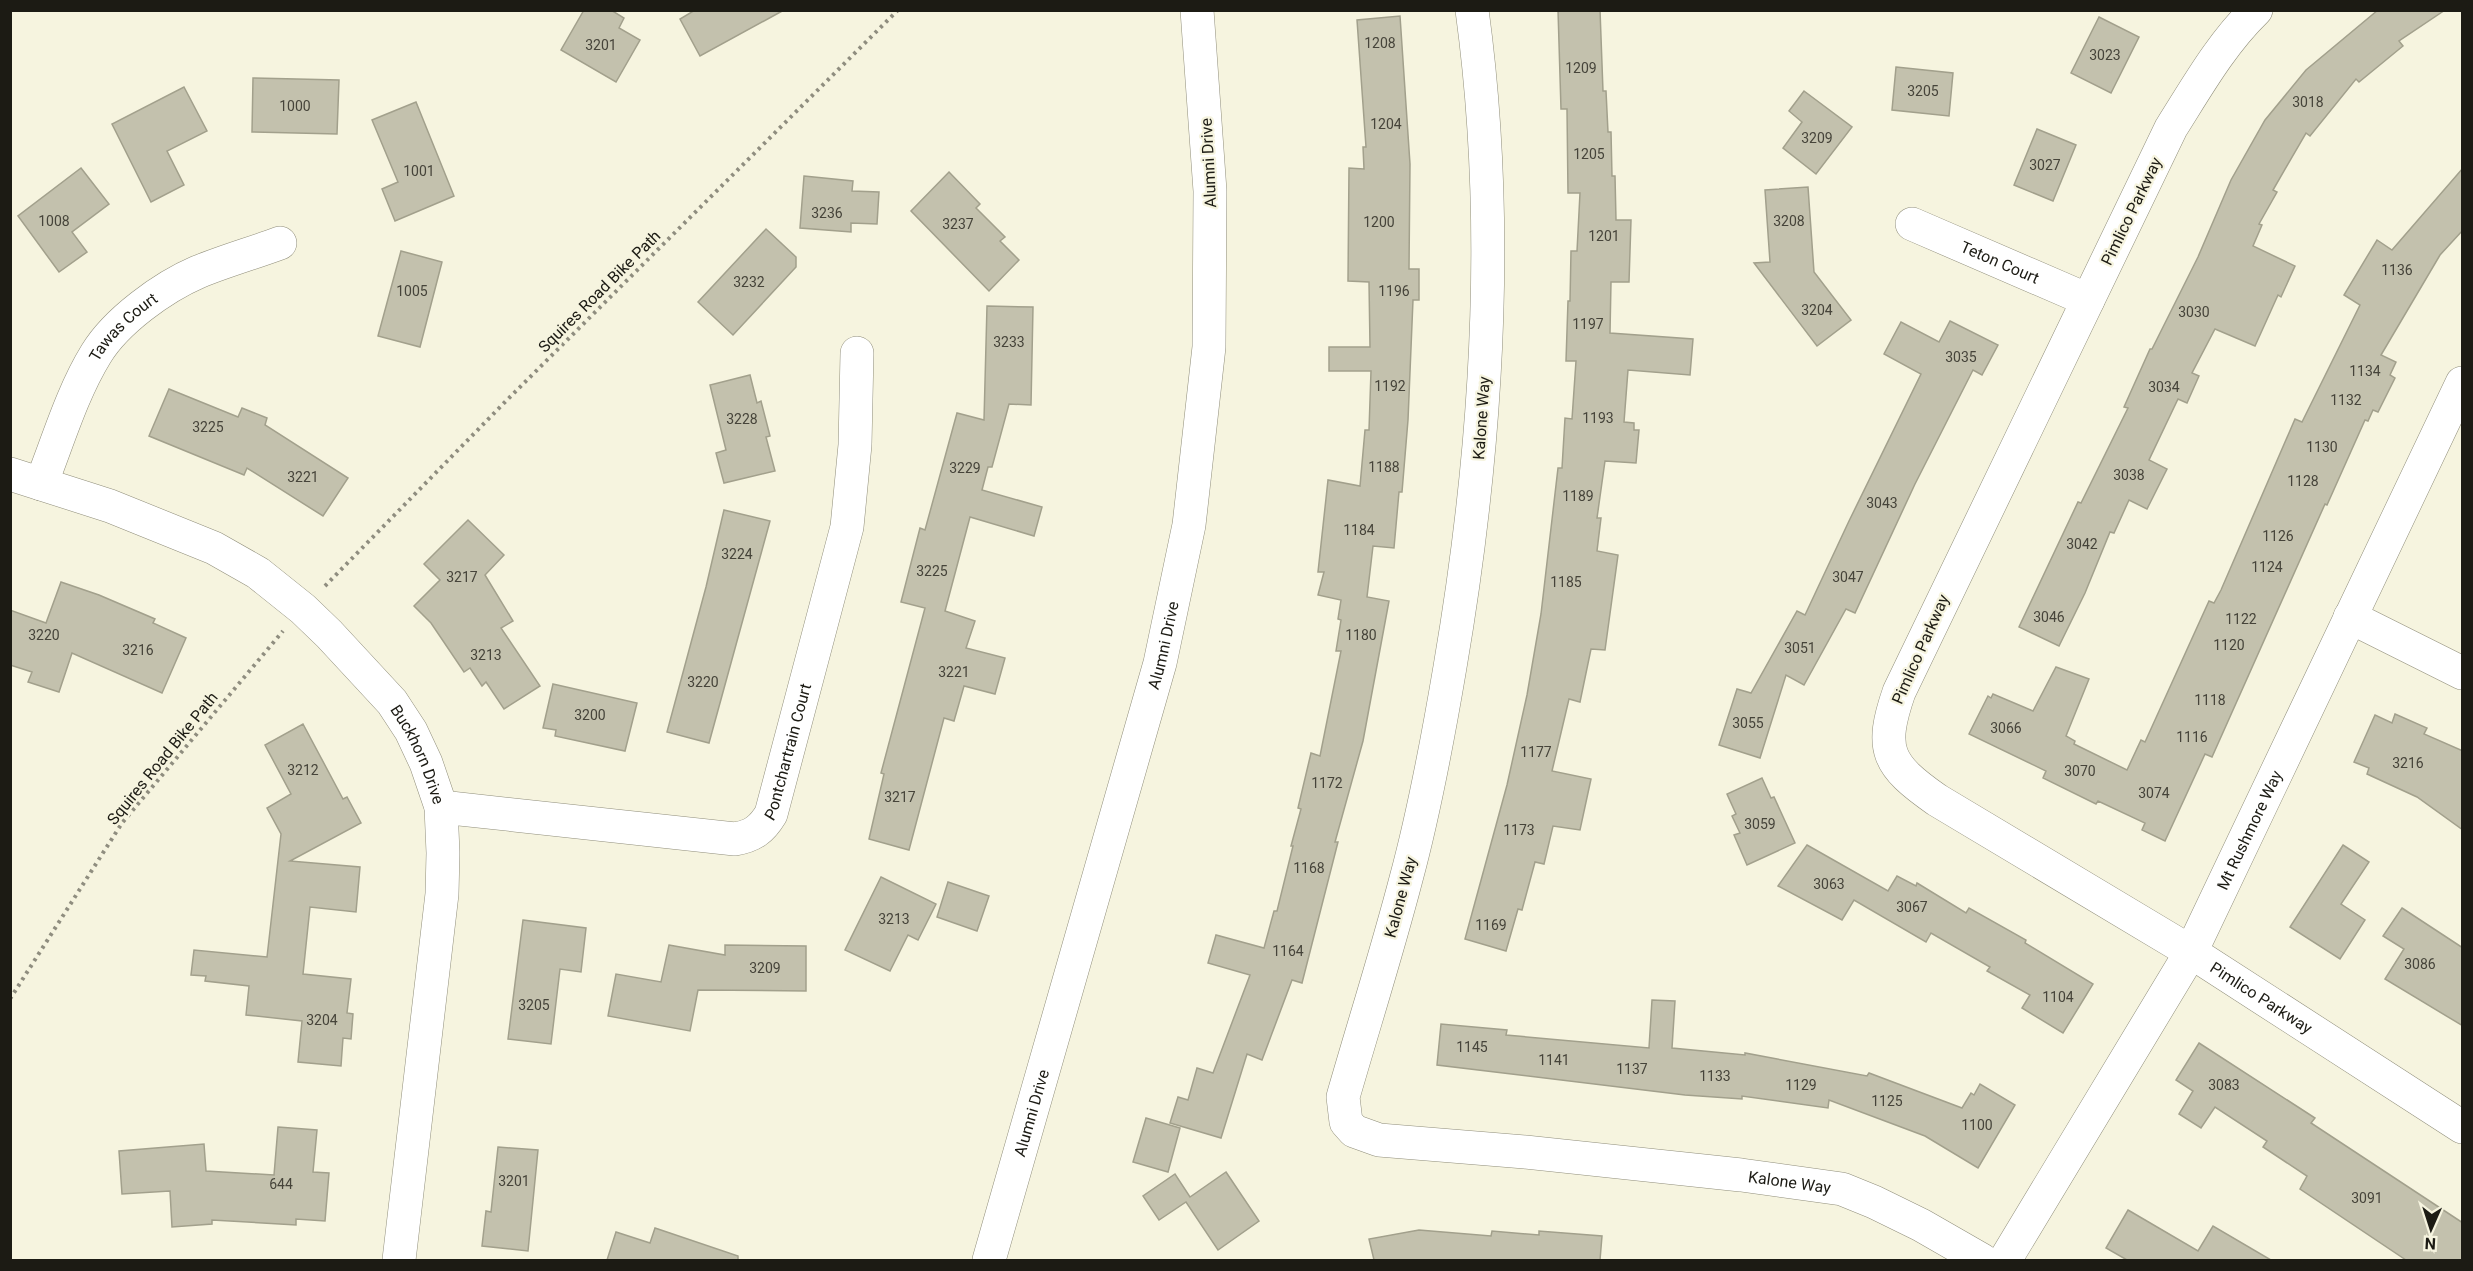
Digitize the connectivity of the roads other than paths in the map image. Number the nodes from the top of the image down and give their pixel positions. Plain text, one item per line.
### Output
1 (1197, 10) edge
2 (1472, 10) edge
3 (2239, 16) edge
4 (1912, 224) dead end
5 (280, 243) dead end
6 (2088, 300) junction
7 (857, 353) dead end
8 (2463, 383) edge
9 (10, 474) edge
10 (41, 484) junction
11 (2350, 617) junction
12 (2463, 673) edge
13 (441, 807) junction
14 (2192, 952) junction
15 (2463, 1127) edge
16 (399, 1260) edge
17 (989, 1260) edge
18 (1982, 1260) edge
19 (2005, 1260) edge

1 - 17 street, Alumni Drive
2 - 18 street, Kalone Way
3 - 6 street, Pimlico Parkway
4 - 6 street, Teton Court
5 - 10 street, Tawas Court
6 - 14 street, Pimlico Parkway
7 - 13 street, Pontchartrain Court
8 - 11 street, Mt Rushmore Way
9 - 10 street, Buckhorn Drive
10 - 13 street, Buckhorn Drive
11 - 12 street
11 - 14 street, Mt Rushmore Way
13 - 16 street, Buckhorn Drive
14 - 15 street, Pimlico Parkway
14 - 19 street, Mt Rushmore Way

